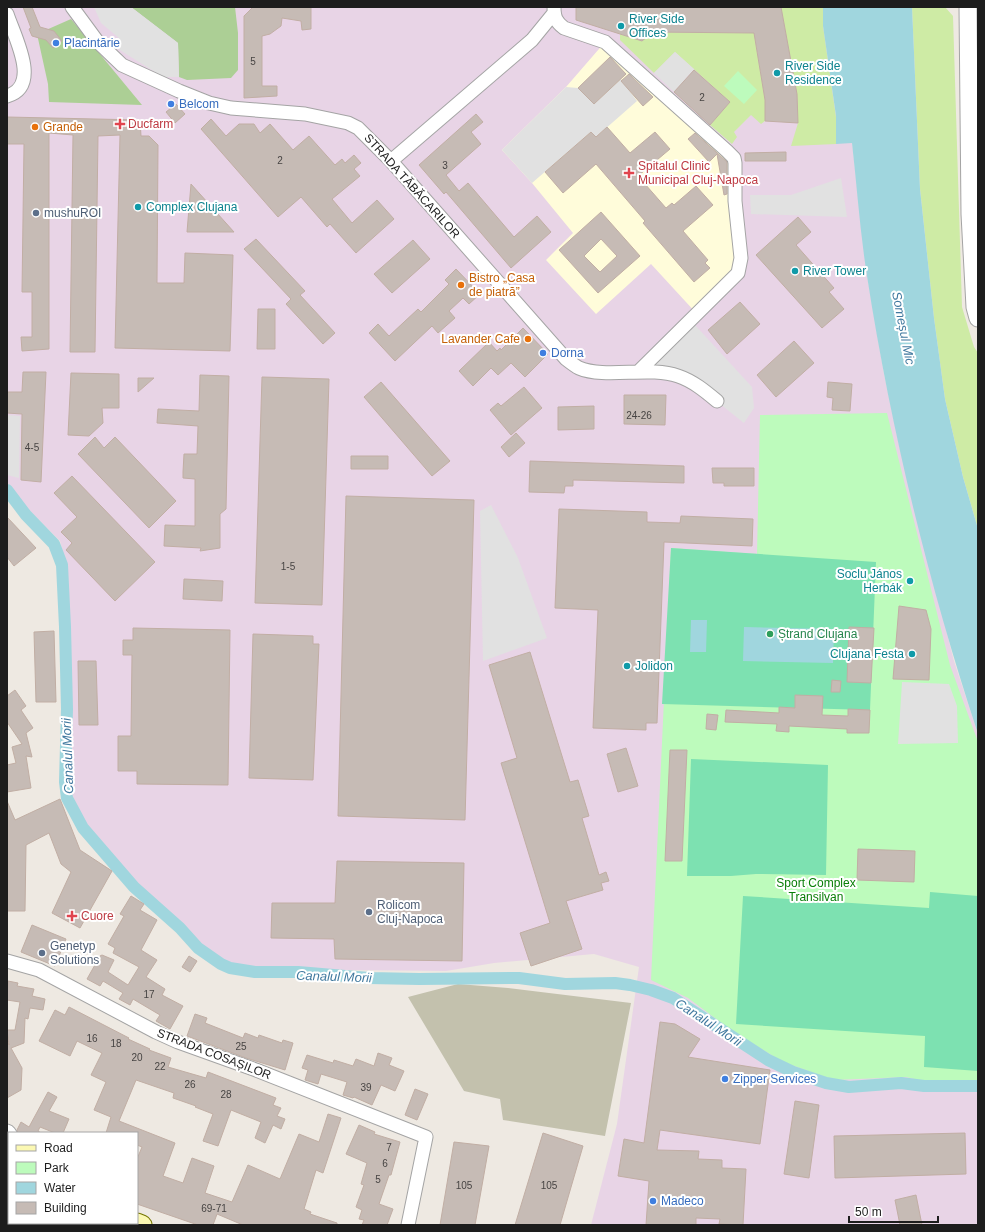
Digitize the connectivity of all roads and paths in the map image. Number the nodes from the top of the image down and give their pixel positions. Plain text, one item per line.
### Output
1 (72, 7) edge
2 (968, 7) edge
3 (554, 10) edge
4 (7, 14) edge
5 (7, 96) edge
6 (391, 161) junction
7 (974, 212) edge
8 (978, 318) edge
9 (638, 372) junction
10 (717, 401) dead end
11 (7, 961) edge
12 (408, 1225) edge

1 - 6 street, STRADA TĂBĂCARILOR
2 - 7 street
3 - 6 street
3 - 9 street
4 - 5 street
6 - 9 street, STRADA TĂBĂCARILOR
7 - 8 street
9 - 10 street, STRADA TĂBĂCARILOR
11 - 12 street, STRADA COSAȘILOR

